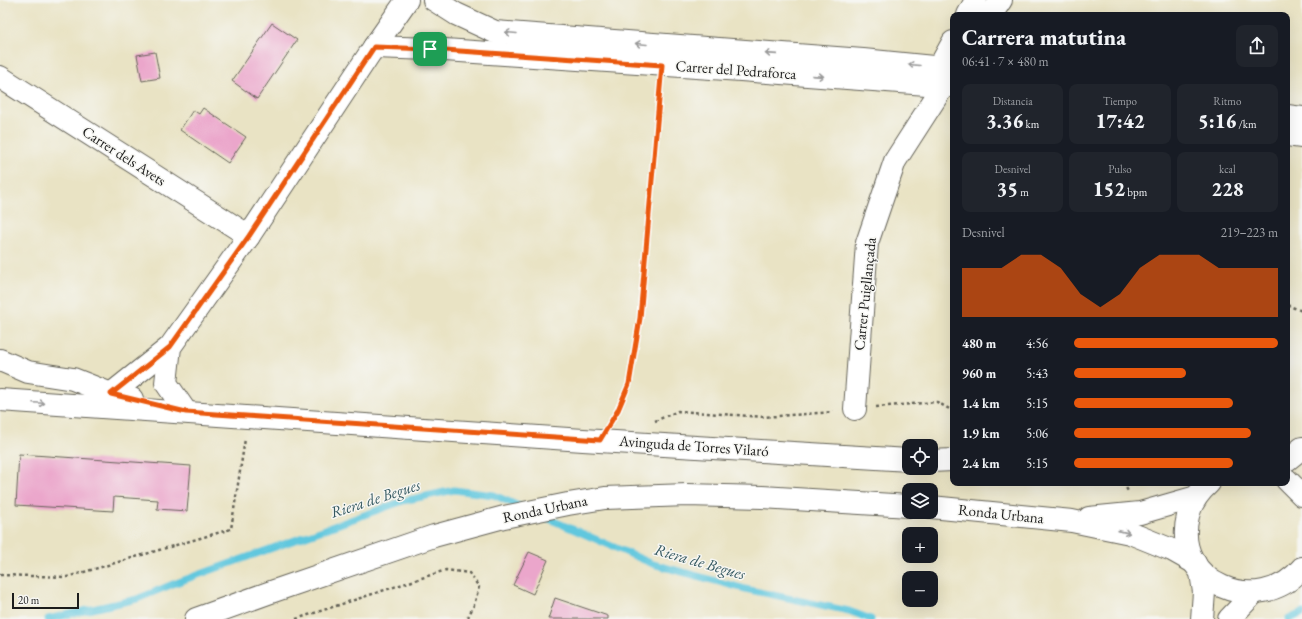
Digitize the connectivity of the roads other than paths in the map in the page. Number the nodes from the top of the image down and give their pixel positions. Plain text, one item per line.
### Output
1 (407, 0) edge
2 (434, 0) edge
3 (976, 0) edge
4 (1001, 0) edge
5 (970, 12) edge
6 (993, 12) edge
7 (374, 47) junction
8 (950, 47) edge
9 (0, 77) edge
10 (944, 81) edge
11 (1290, 116) edge
12 (1302, 118) edge
13 (1290, 135) edge
14 (1302, 137) edge
15 (249, 236) junction
16 (170, 347) junction
17 (0, 360) edge
18 (111, 394) junction
19 (0, 400) edge
20 (856, 410) road end
21 (186, 412) junction
22 (1302, 448) edge
23 (1290, 458) edge
24 (902, 460) edge
25 (938, 460) edge
26 (950, 460) edge
27 (1203, 490) edge
28 (902, 506) edge
29 (938, 508) edge
30 (1072, 521) junction
31 (1198, 568) junction
32 (1302, 568) edge
33 (1252, 595) junction
34 (196, 619) edge
35 (1202, 619) edge
36 (1229, 619) edge

1 - 7 street
10 -> 2 street, Carrer del Pedraforca
3 - 5 street
4 - 6 street
7 -> 10 street, Carrer del Pedraforca
7 - 15 street
8 - 10 street, Carrer Puigllançada
9 - 15 street, Carrer dels Avets
10 - 20 street, Carrer Puigllançada
11 - 12 street
13 - 14 street
15 - 16 street
16 - 18 street
16 - 21 street
17 - 18 street
18 - 21 street
19 -> 21 street, Avinguda de Torres Vilaró
21 - 24 street, Avinguda de Torres Vilaró
22 - 23 street
25 - 26 street
27 - 30 street, Ronda Urbana
27 - 31 street, Ronda Urbana
28 - 34 street, Ronda Urbana
29 - 30 street, Ronda Urbana
30 -> 31 street, Ronda Urbana
31 - 33 street, Ronda Urbana
31 - 35 street
32 - 33 street, Ronda Urbana
33 - 36 street

